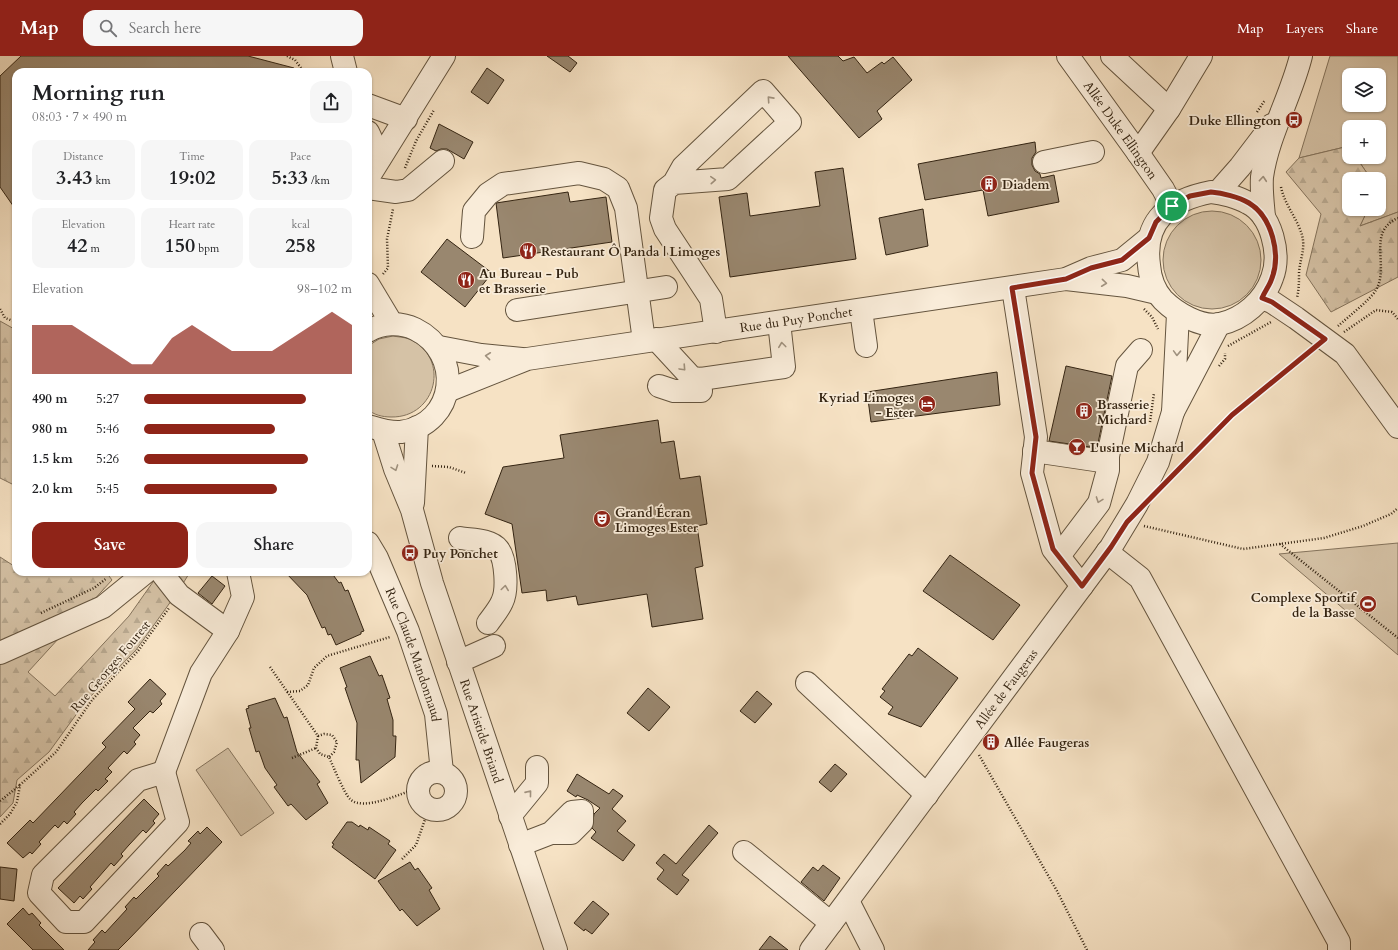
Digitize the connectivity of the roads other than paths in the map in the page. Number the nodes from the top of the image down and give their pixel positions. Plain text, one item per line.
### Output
1 (342, 56) edge
2 (1068, 56) edge
3 (1112, 56) edge
4 (1201, 56) edge
5 (1301, 56) edge
6 (438, 58) edge
7 (345, 68) edge
8 (372, 107) edge
9 (1169, 109) junction
10 (1279, 116) junction
11 (406, 119) junction
12 (372, 141) edge
13 (1093, 152) dead end
14 (1138, 153) junction
15 (380, 158) junction
16 (443, 161) dead end
17 (1044, 162) dead end
18 (372, 171) edge
19 (674, 183) junction
20 (372, 189) edge
21 (1218, 192) junction
22 (1172, 206) junction
23 (1264, 218) junction
24 (472, 237) dead end
25 (1149, 238) junction
26 (1066, 279) junction
27 (666, 287) dead end
28 (1012, 288) junction
29 (372, 291) edge
30 (637, 292) junction
31 (1157, 293) junction
32 (1262, 298) junction
33 (517, 310) dead end
34 (861, 310) junction
35 (1178, 314) junction
36 (779, 322) junction
37 (392, 324) junction
38 (1219, 324) junction
39 (372, 329) edge
40 (716, 332) junction
41 (650, 340) junction
42 (866, 346) dead end
43 (439, 347) junction
44 (1141, 350) dead end
45 (527, 360) junction
46 (660, 386) dead end
47 (447, 391) junction
48 (701, 391) dead end
49 (1173, 412) junction
50 (417, 427) junction
51 (1398, 427) edge
52 (375, 428) edge
53 (1034, 451) junction
54 (1108, 462) junction
55 (412, 510) junction
56 (460, 538) dead end
57 (372, 550) edge
58 (1107, 552) junction
59 (1058, 556) junction
60 (145, 576) edge
61 (155, 576) edge
62 (239, 576) edge
63 (1082, 586) junction
64 (488, 623) dead end
65 (228, 631) junction
66 (494, 646) dead end
67 (0, 653) edge
68 (458, 662) junction
69 (807, 683) dead end
70 (537, 767) dead end
71 (164, 772) junction
72 (442, 772) junction
73 (927, 795) junction
74 (510, 816) junction
75 (551, 833) dead end
76 (520, 845) junction
77 (744, 852) dead end
78 (848, 901) junction
79 (832, 923) junction
80 (1344, 947) edge
81 (556, 950) edge
82 (811, 950) edge
83 (873, 950) edge

1 - 7 street
2 - 14 street, Allée Duke Ellington
3 - 9 street
4 - 9 street
5 - 10 street
6 - 11 street
8 - 11 street
9 - 14 street
10 - 21 street
23 -> 10 street
11 - 15 street
12 - 15 street
13 - 17 street
14 - 22 street, Allée Duke Ellington
15 - 18 street
16 - 20 street
19 -> 19 street
19 - 40 street
21 - 22 street
21 - 23 street
22 - 25 street
23 - 32 street
24 - 30 street
25 - 26 street
25 - 31 street
26 - 28 street, Rue du Puy Ponchet
26 -> 31 street
27 - 30 street
28 - 34 street, Rue du Puy Ponchet
28 - 53 street
29 - 37 street
30 - 33 street
30 - 41 street
31 - 35 street
32 - 38 street
32 - 51 street
34 - 36 street, Rue du Puy Ponchet
34 - 42 street
35 - 38 street
35 -> 49 street, Allée de Faugeras
36 - 40 street, Rue du Puy Ponchet
41 -> 36 street
37 - 39 street
37 - 43 street
38 - 49 street, Allée de Faugeras
40 - 41 street, Rue du Puy Ponchet
41 - 45 street, Rue du Puy Ponchet
45 -> 43 street, Rue du Puy Ponchet
43 - 47 street
44 - 54 street
45 - 47 street, Rue du Puy Ponchet
46 - 48 street
47 - 50 street
49 - 58 street, Allée de Faugeras
50 - 52 street
50 - 55 street, Rue Aristide Briand
52 -> 55 street, Rue Aristide Briand
53 - 54 street
53 - 59 street
54 -> 59 street
55 - 68 street, Rue Aristide Briand
64 -> 56 street
57 - 72 street, Rue Claude Mandonnaud
58 - 63 street, Allée de Faugeras
58 - 80 street
59 - 63 street
60 - 67 street
61 - 65 street
62 - 65 street
63 - 73 street, Allée de Faugeras
65 - 71 street
66 - 68 street
68 - 74 street, Rue Aristide Briand
69 - 73 street
74 -> 70 street
71 - 71 street
72 - 72 street
73 - 78 street, Allée de Faugeras
74 - 76 street, Rue Aristide Briand
75 - 76 street
76 - 81 street, Rue Aristide Briand
77 - 79 street
78 - 79 street, Allée de Faugeras
78 - 83 street
79 - 82 street, Allée de Faugeras

